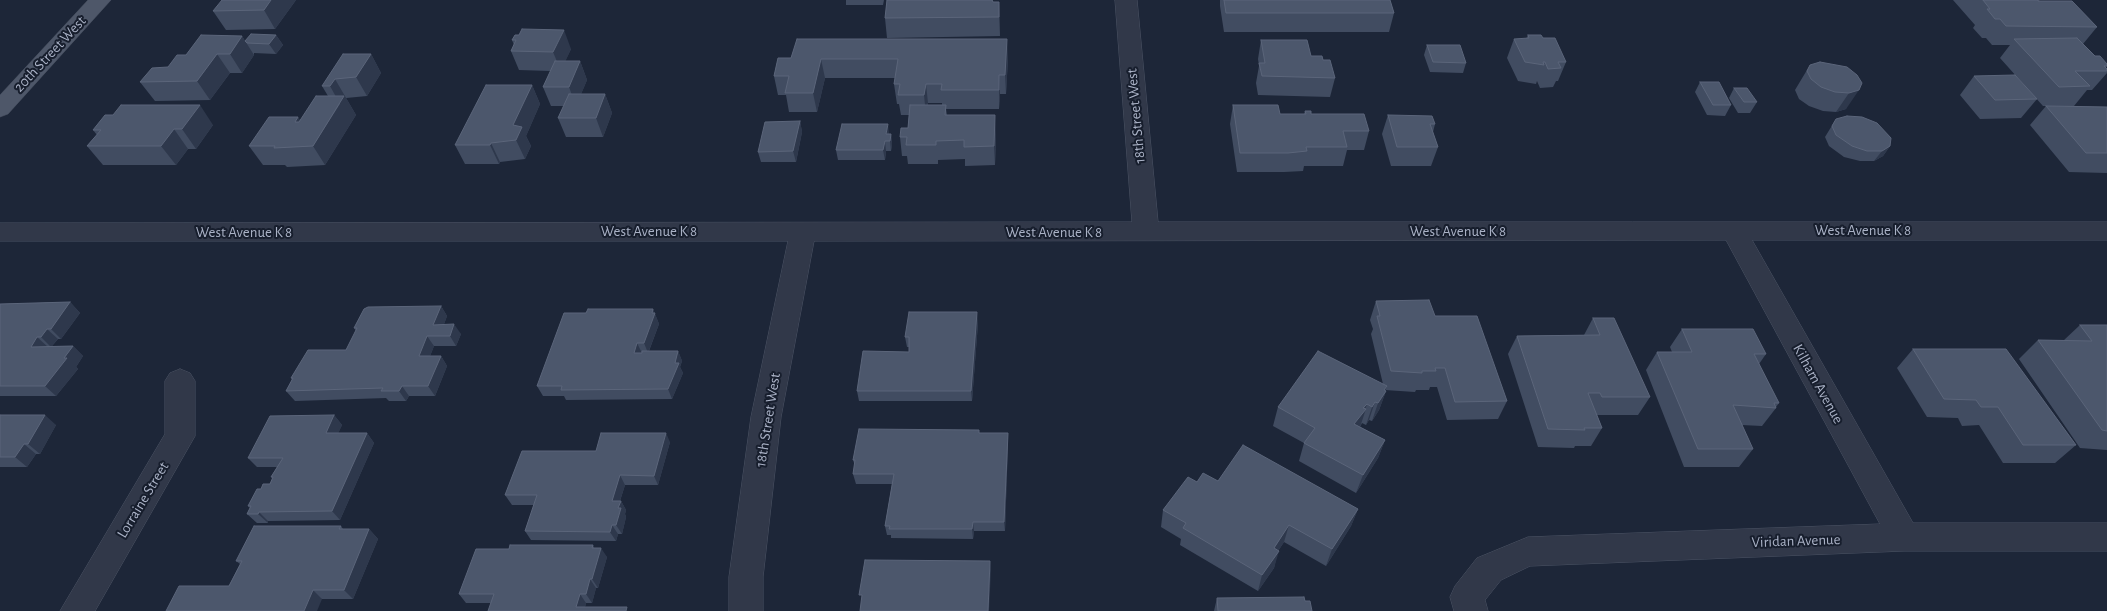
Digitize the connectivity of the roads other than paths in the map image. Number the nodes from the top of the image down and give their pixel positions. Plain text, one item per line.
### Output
1 (100, 0) edge
2 (1126, 0) edge
3 (0, 109) edge
4 (1733, 230) junction
5 (803, 231) junction
6 (2107, 231) edge
7 (0, 232) edge
8 (1146, 232) junction
9 (180, 380) dead end
10 (1904, 537) junction
11 (2107, 537) edge
12 (77, 611) edge
13 (746, 611) edge
14 (1470, 611) edge

1 - 3 main road, 20th Street West
2 - 8 street, 18th Street West
4 - 6 street, West Avenue K 8
4 - 8 street, West Avenue K 8
4 - 10 street, Kilham Avenue
5 - 7 street, West Avenue K 8
5 - 8 street, West Avenue K 8
5 - 13 street, 18th Street West
9 - 12 street, Lorraine Street
10 - 11 street, Viridan Avenue
10 - 14 street, Viridan Avenue

